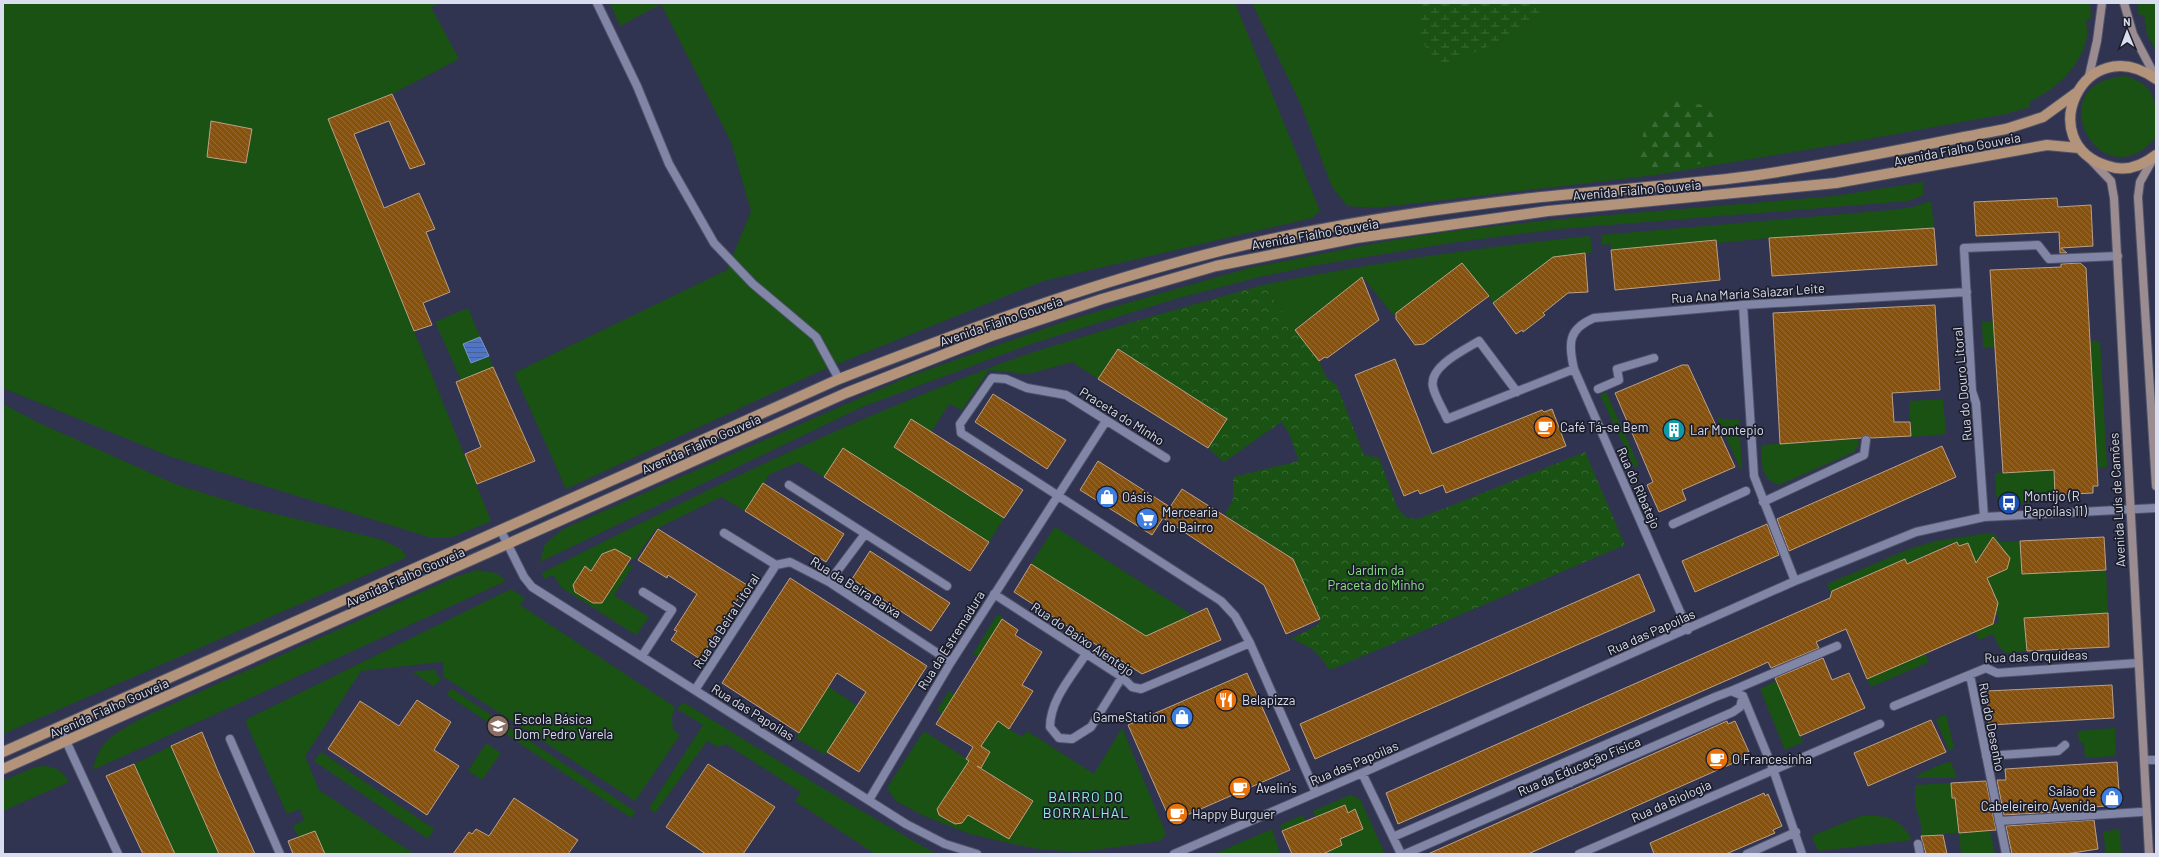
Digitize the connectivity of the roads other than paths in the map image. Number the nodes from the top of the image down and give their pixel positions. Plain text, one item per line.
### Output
1 (597, 3) edge
2 (2102, 3) edge
3 (2124, 3) edge
4 (2090, 76) junction
5 (2156, 79) edge
6 (2076, 92) junction
7 (2083, 151) junction
8 (2156, 156) edge
9 (2118, 256) junction
10 (1967, 292) junction
11 (1743, 304) junction
12 (1654, 358) dead end
13 (1574, 369) junction
14 (839, 379) junction
15 (1598, 389) dead end
16 (1518, 392) junction
17 (1106, 421) junction
18 (1866, 440) dead end
19 (1166, 458) dead end
20 (789, 486) dead end
21 (2156, 486) edge
22 (1746, 491) dead end
23 (1058, 496) junction
24 (1762, 502) junction
25 (2156, 508) edge
26 (2130, 510) junction
27 (1984, 517) junction
28 (1673, 524) dead end
29 (501, 530) junction
30 (724, 533) dead end
31 (865, 534) junction
32 (508, 545) junction
33 (776, 565) junction
34 (1795, 581) junction
35 (829, 582) junction
36 (947, 586) dead end
37 (643, 592) dead end
38 (994, 594) junction
39 (1688, 630) junction
40 (1250, 643) junction
41 (1837, 646) dead end
42 (1086, 654) junction
43 (642, 656) junction
44 (951, 662) junction
45 (2138, 663) junction
46 (1970, 675) junction
47 (1122, 677) junction
48 (695, 690) junction
49 (1731, 692) junction
50 (1743, 696) junction
51 (1894, 706) dead end
52 (1880, 724) dead end
53 (60, 728) junction
54 (230, 739) dead end
55 (66, 741) junction
56 (2065, 745) dead end
57 (3, 752) edge
58 (1986, 756) junction
59 (2144, 760) junction
60 (2156, 760) edge
61 (1562, 764) junction
62 (3, 769) edge
63 (1773, 769) junction
64 (1362, 773) junction
65 (1570, 783) junction
66 (1316, 793) junction
67 (869, 800) junction
68 (2140, 812) dead end
69 (1999, 821) junction
70 (1796, 832) junction
71 (1393, 837) junction
72 (1918, 844) dead end
73 (1800, 853) edge
74 (118, 854) edge
75 (280, 854) edge
76 (978, 854) edge
77 (1174, 854) edge
78 (1401, 854) edge
79 (1405, 854) edge
80 (1578, 854) edge
81 (1746, 854) edge
82 (1920, 854) edge
83 (2006, 854) edge
84 (2149, 854) edge

1 - 14 street
2 - 4 main road
3 - 5 main road
4 - 5 main road
4 - 6 main road
6 - 7 main road
6 - 14 main road, Avenida Fialho Gouveia
7 - 8 main road
7 - 9 main road, Avenida Luís de Camões
7 - 32 main road, Avenida Fialho Gouveia
8 - 21 main road
9 - 10 street, Rua do Douro Litoral
9 - 26 main road, Avenida Luís de Camões
10 - 11 street, Rua Ana Maria Salazar Leite
10 - 27 street, Rua do Douro Litoral
11 - 13 street, Rua Ana Maria Salazar Leite
11 - 24 street
12 - 15 street
13 - 16 street
13 - 39 street, Rua do Ribatejo
14 - 29 main road, Avenida Fialho Gouveia
16 - 16 street
17 - 19 street, Praceta do Minho
17 - 23 street, Rua da Estremadura
17 - 23 street, Praceta do Minho
18 - 24 street
20 - 31 street
22 - 28 street
23 - 38 street, Rua da Estremadura
23 - 40 street
24 - 34 street
25 - 26 street, Rua das Papoilas
26 - 27 street, Rua das Papoilas
26 - 45 main road, Avenida Luís de Camões
27 - 34 street, Rua das Papoilas
29 - 32 street, Rua das Papoilas
29 - 53 main road, Avenida Fialho Gouveia
30 - 33 street
31 - 35 street
31 - 36 street
32 - 43 street, Rua das Papoilas
32 - 55 main road, Avenida Fialho Gouveia
33 - 35 street, Rua da Beira Baixa
33 - 48 street, Rua da Beira Litoral
34 - 39 street, Rua das Papoilas
35 - 44 street, Rua da Beira Baixa
37 - 43 street
38 - 42 street, Rua do Baixo Alentejo
38 - 44 street, Rua da Estremadura
39 - 64 street, Rua das Papoilas
40 - 47 street, Rua do Baixo Alentejo
40 - 66 street
41 - 49 street, Rua da Educação Física
42 - 47 street, Rua do Baixo Alentejo
42 - 47 street
43 - 48 street, Rua das Papoilas
44 - 67 street, Rua da Estremadura
45 - 46 street, Rua das Orquídeas
45 - 59 main road, Avenida Luís de Camões
46 - 51 street, Rua das Orquídeas
46 - 58 street, Rua do Desenho
48 - 67 street, Rua das Papoilas
49 - 50 street
49 - 61 street, Rua da Educação Física
50 - 63 street
50 - 65 street, Rua da Educação Física
52 - 63 street
53 - 55 street
53 - 57 main road, Avenida Fialho Gouveia
54 - 75 street
55 - 62 main road, Avenida Fialho Gouveia
55 - 74 street
56 - 58 street
58 - 69 street, Rua do Desenho
59 - 60 street
59 - 84 main road, Avenida Luís de Camões
61 - 65 street
61 - 71 street, Rua da Educação Física
63 - 70 street
63 - 80 street, Rua da Biologia
64 - 66 street, Rua das Papoilas
64 - 71 street
65 - 79 street, Rua da Educação Física
66 - 77 street, Rua das Papoilas
67 - 76 street, Rua das Papoilas
68 - 69 street
69 - 83 street, Rua do Desenho
70 - 73 street
70 - 81 street
71 - 78 street
72 - 82 street

